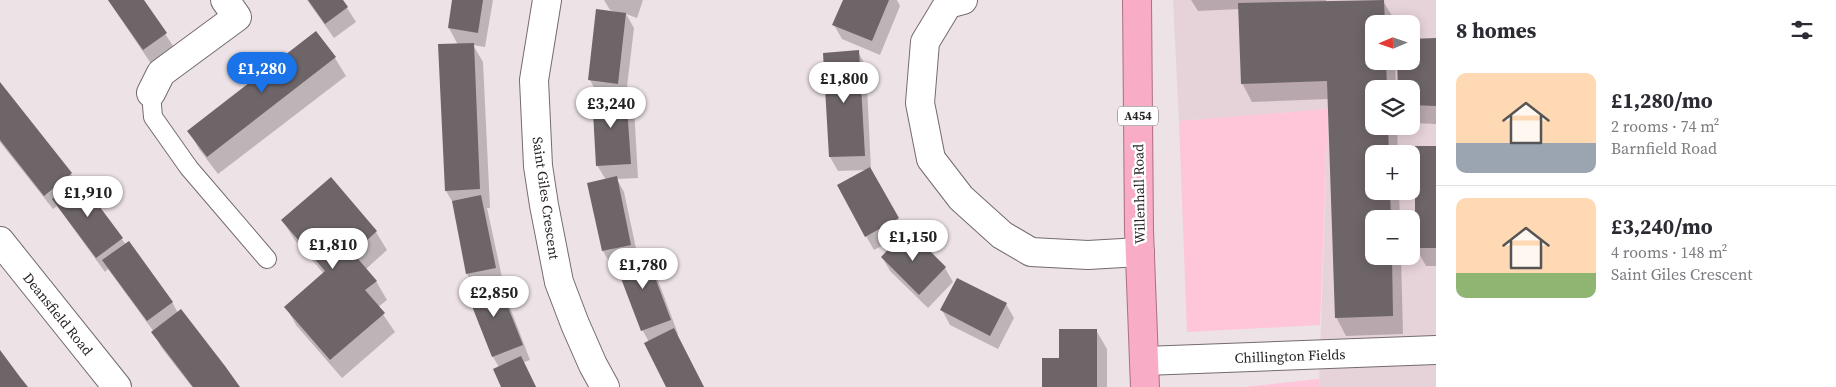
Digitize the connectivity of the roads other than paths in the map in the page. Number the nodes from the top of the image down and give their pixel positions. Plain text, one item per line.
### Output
1 (225, 0) edge
2 (547, 0) edge
3 (963, 0) edge
4 (1137, 0) edge
5 (151, 93) joint
6 (0, 241) edge
7 (1140, 252) junction
8 (267, 260) dead end
9 (1436, 350) edge
10 (1144, 374) edge
11 (117, 387) edge
12 (605, 387) edge

1 - 5 street
2 - 12 street, Saint Giles Crescent
3 - 7 street
4 - 7 highway, Willenhall Road / A454
5 - 8 lane
6 - 11 street, Deansfield Road
7 - 10 highway, Willenhall Road / A454
9 - 10 street, Chillington Fields

